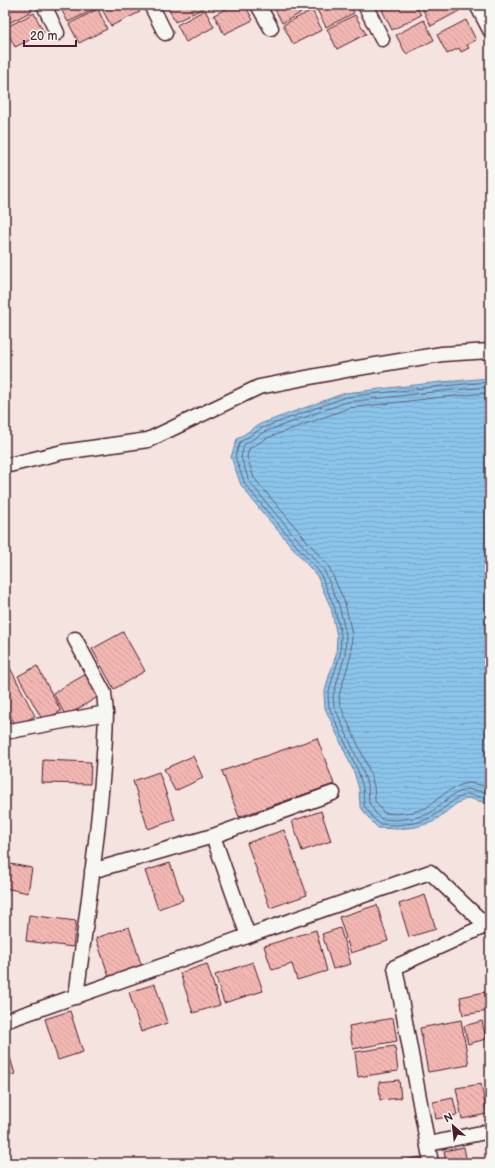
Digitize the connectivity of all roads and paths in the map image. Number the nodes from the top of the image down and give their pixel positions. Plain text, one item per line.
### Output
1 (44, 5) edge
2 (151, 5) edge
3 (258, 5) edge
4 (365, 5) edge
5 (477, 5) edge
6 (271, 28) dead end
7 (490, 30) edge
8 (57, 33) dead end
9 (165, 33) dead end
10 (382, 39) dead end
11 (490, 350) edge
12 (5, 466) edge
13 (75, 639) dead end
14 (106, 713) junction
15 (5, 732) edge
16 (333, 793) dead end
17 (213, 836) junction
18 (92, 872) junction
19 (488, 927) edge
20 (248, 936) junction
21 (76, 997) junction
22 (5, 1021) edge
23 (490, 1131) edge
24 (429, 1144) junction
25 (431, 1163) edge

1 - 8 street
2 - 9 street
3 - 6 street
4 - 10 street
5 - 7 street
11 - 12 street
13 - 14 street
14 - 15 street
14 - 18 street
16 - 17 street
17 - 18 street
17 - 20 street
18 - 21 street
19 - 20 street
19 - 24 street
20 - 21 street
21 - 22 street
23 - 24 street
24 - 25 street

